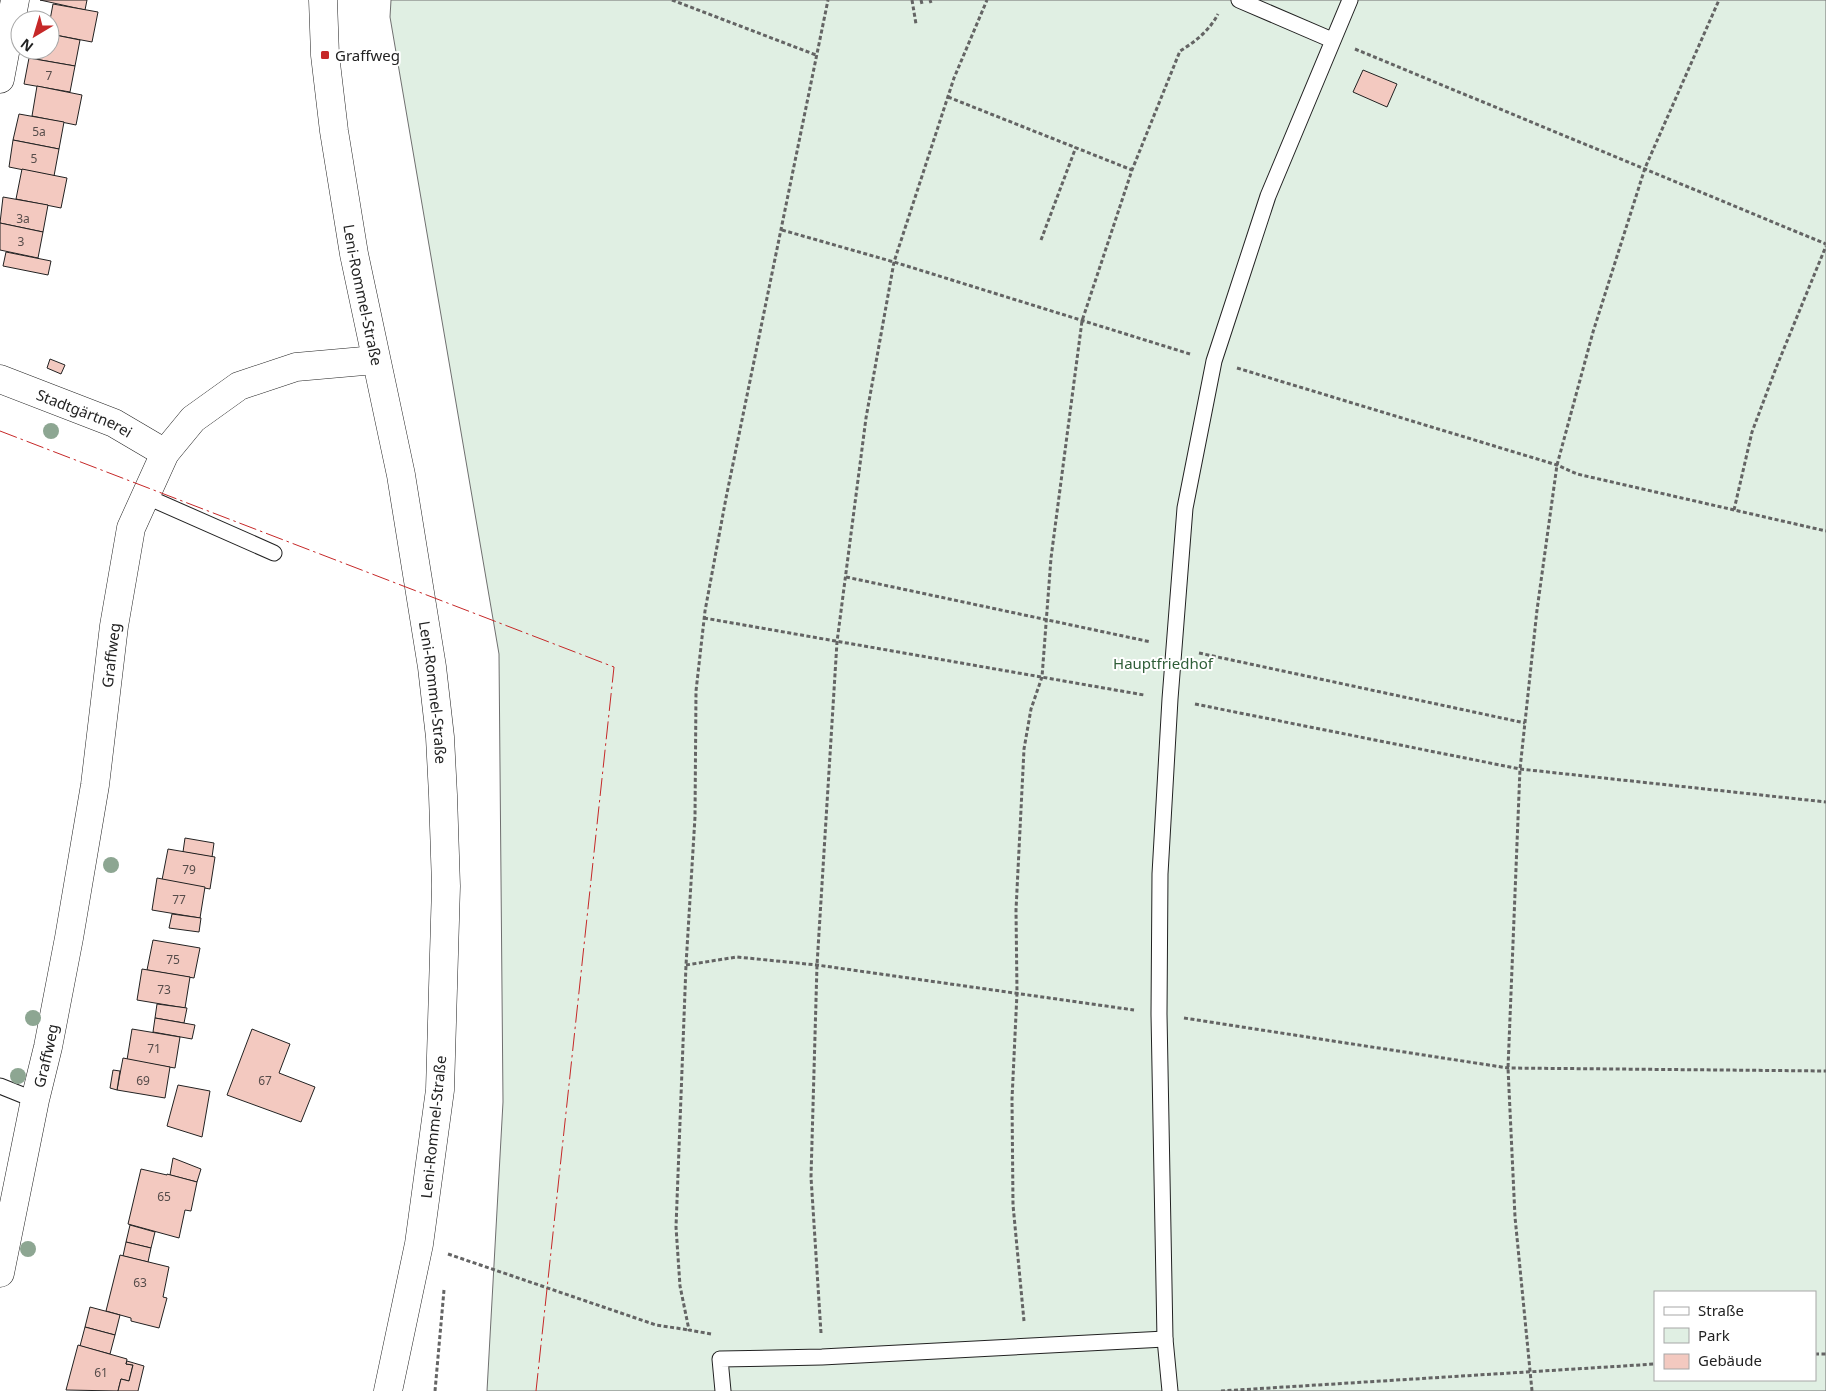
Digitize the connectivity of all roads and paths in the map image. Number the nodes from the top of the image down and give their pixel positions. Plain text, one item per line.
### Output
1 (15, 0) edge
2 (323, 0) edge
3 (672, 0) edge
4 (828, 0) edge
5 (912, 0) edge
6 (986, 0) edge
7 (1239, 0) edge
8 (1350, 0) edge
9 (1719, 0) edge
10 (1219, 12) dead end
11 (916, 24) dead end
12 (1332, 40) junction
13 (816, 55) junction
14 (0, 79) edge
15 (948, 97) junction
16 (1076, 147) junction
17 (1645, 168) junction
18 (1132, 170) junction
19 (782, 230) junction
20 (1041, 240) dead end
21 (1826, 245) edge
22 (894, 262) junction
23 (1082, 321) junction
24 (375, 360) junction
25 (1214, 361) junction
26 (0, 379) edge
27 (165, 453) junction
28 (1558, 465) junction
29 (145, 496) junction
30 (1734, 510) junction
31 (1826, 531) edge
32 (274, 553) dead end
33 (704, 618) junction
34 (837, 642) junction
35 (1042, 677) junction
36 (1170, 699) junction
37 (1520, 769) junction
38 (1826, 802) edge
39 (686, 965) junction
40 (817, 965) junction
41 (1017, 993) junction
42 (1159, 1014) junction
43 (1508, 1068) junction
44 (1826, 1071) edge
45 (0, 1086) edge
46 (35, 1100) junction
47 (446, 1263) dead end
48 (0, 1272) edge
49 (444, 1283) dead end
50 (689, 1330) junction
51 (1165, 1339) junction
52 (1026, 1346) junction
53 (822, 1357) junction
54 (720, 1360) junction
55 (1654, 1364) edge
56 (1529, 1372) junction
57 (388, 1391) edge
58 (435, 1391) edge
59 (723, 1391) edge
60 (1170, 1391) edge
61 (1221, 1391) edge
62 (1532, 1391) edge

1 - 14 main road
2 - 24 main road, Leni-Rommel-Straße
3 - 13 path
4 - 13 path
5 - 11 path
6 - 15 path
7 - 12 lane
8 - 12 lane
9 - 17 path
10 - 18 path
12 - 17 path
12 - 25 lane
13 - 19 path
15 - 16 path
15 - 22 path
16 - 18 path
16 - 20 path
17 - 21 path
17 - 28 path
18 - 23 path
19 - 22 path
19 - 33 path
21 - 30 path
22 - 23 path
22 - 34 path
23 - 25 path
23 - 35 path
24 - 27 main road, Graffweg
24 - 57 main road, Leni-Rommel-Straße
25 - 28 path
25 - 36 lane
26 - 27 main road, Stadtgärtnerei
27 - 29 main road, Graffweg
28 - 30 path
28 - 37 path
29 - 32 lane
29 - 46 main road, Graffweg
30 - 31 path
33 - 34 path
33 - 39 path
34 - 35 path
34 - 40 path
35 - 36 path
35 - 41 path
36 - 37 path
36 - 42 lane
37 - 38 path
37 - 43 path
39 - 40 path
39 - 50 path
40 - 41 path
40 - 53 path
41 - 42 path
41 - 52 path
42 - 43 path
42 - 51 lane
43 - 44 path
43 - 56 path
45 - 46 lane, Graffweg
46 - 48 main road, Graffweg
47 - 50 path
49 - 58 path
50 - 54 path
51 - 52 lane
51 - 60 lane
52 - 53 lane
53 - 54 lane
54 - 59 lane
55 - 56 path
56 - 61 path
56 - 62 path

